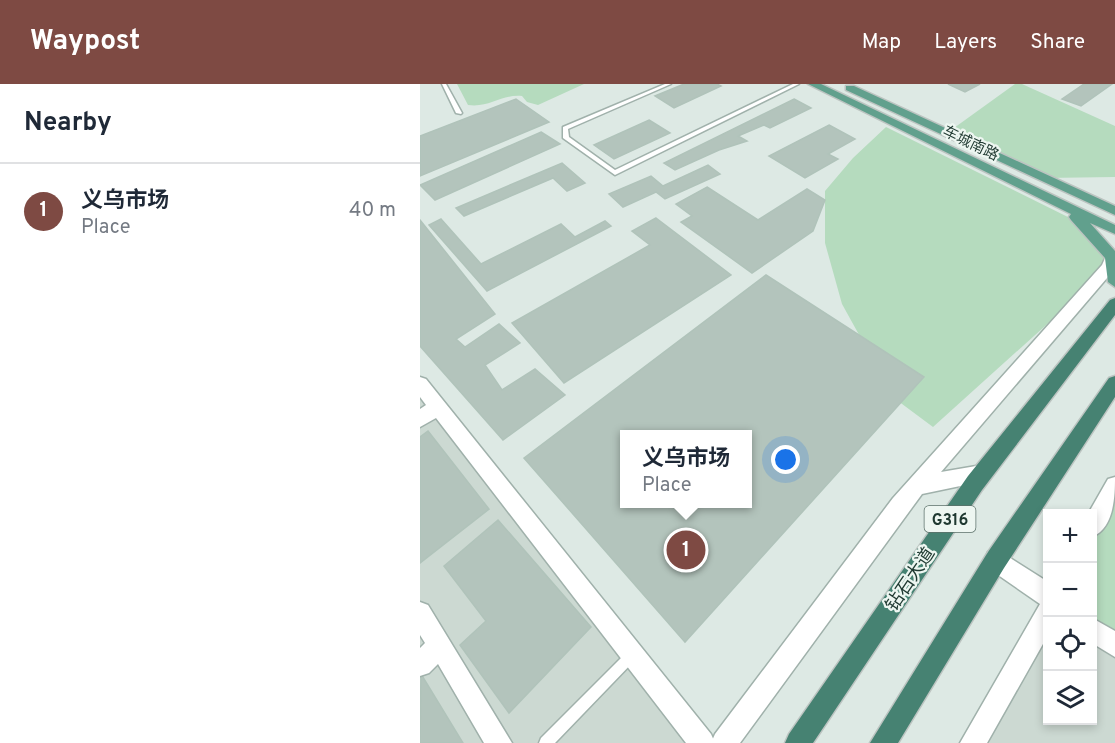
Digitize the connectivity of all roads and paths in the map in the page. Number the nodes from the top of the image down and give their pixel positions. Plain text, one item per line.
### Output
1 (444, 84) edge
2 (669, 84) edge
3 (797, 84) edge
4 (813, 84) edge
5 (841, 84) edge
6 (459, 113) dead end
7 (1092, 200) junction
8 (1061, 203) junction
9 (1115, 204) edge
10 (1115, 211) edge
11 (1115, 230) edge
12 (1112, 258) junction
13 (1115, 282) edge
14 (1115, 304) edge
15 (1115, 383) edge
16 (420, 384) edge
17 (429, 413) edge
18 (982, 474) junction
19 (916, 486) junction
20 (1115, 486) edge
21 (1097, 519) edge
22 (996, 560) junction
23 (1043, 593) edge
24 (420, 613) edge
25 (1044, 617) edge
26 (1097, 632) edge
27 (1115, 645) edge
28 (440, 646) junction
29 (633, 655) junction
30 (420, 664) edge
31 (499, 743) edge
32 (546, 743) edge
33 (702, 743) edge
34 (724, 743) edge
35 (798, 743) edge
36 (883, 743) edge
37 (973, 743) edge

1 - 6 lane
2 - 3 lane
4 - 8 main road, 车城南路
5 - 7 main road, 车城南路
7 - 9 main road
7 - 10 main road, 车城南路
8 - 11 main road, 车城南路
8 - 12 main road
12 - 13 main road
12 - 19 street
14 - 18 highway, 钻石大道 / G316
15 - 22 highway
16 - 17 street
17 - 29 street
18 - 19 street
18 - 35 highway, 钻石大道 / G316
19 - 34 street
20 - 21 street
22 - 23 street
22 - 36 highway
24 - 28 street
25 - 37 street
26 - 27 street
28 - 30 street
28 - 31 street
29 - 32 lane
29 - 33 street

